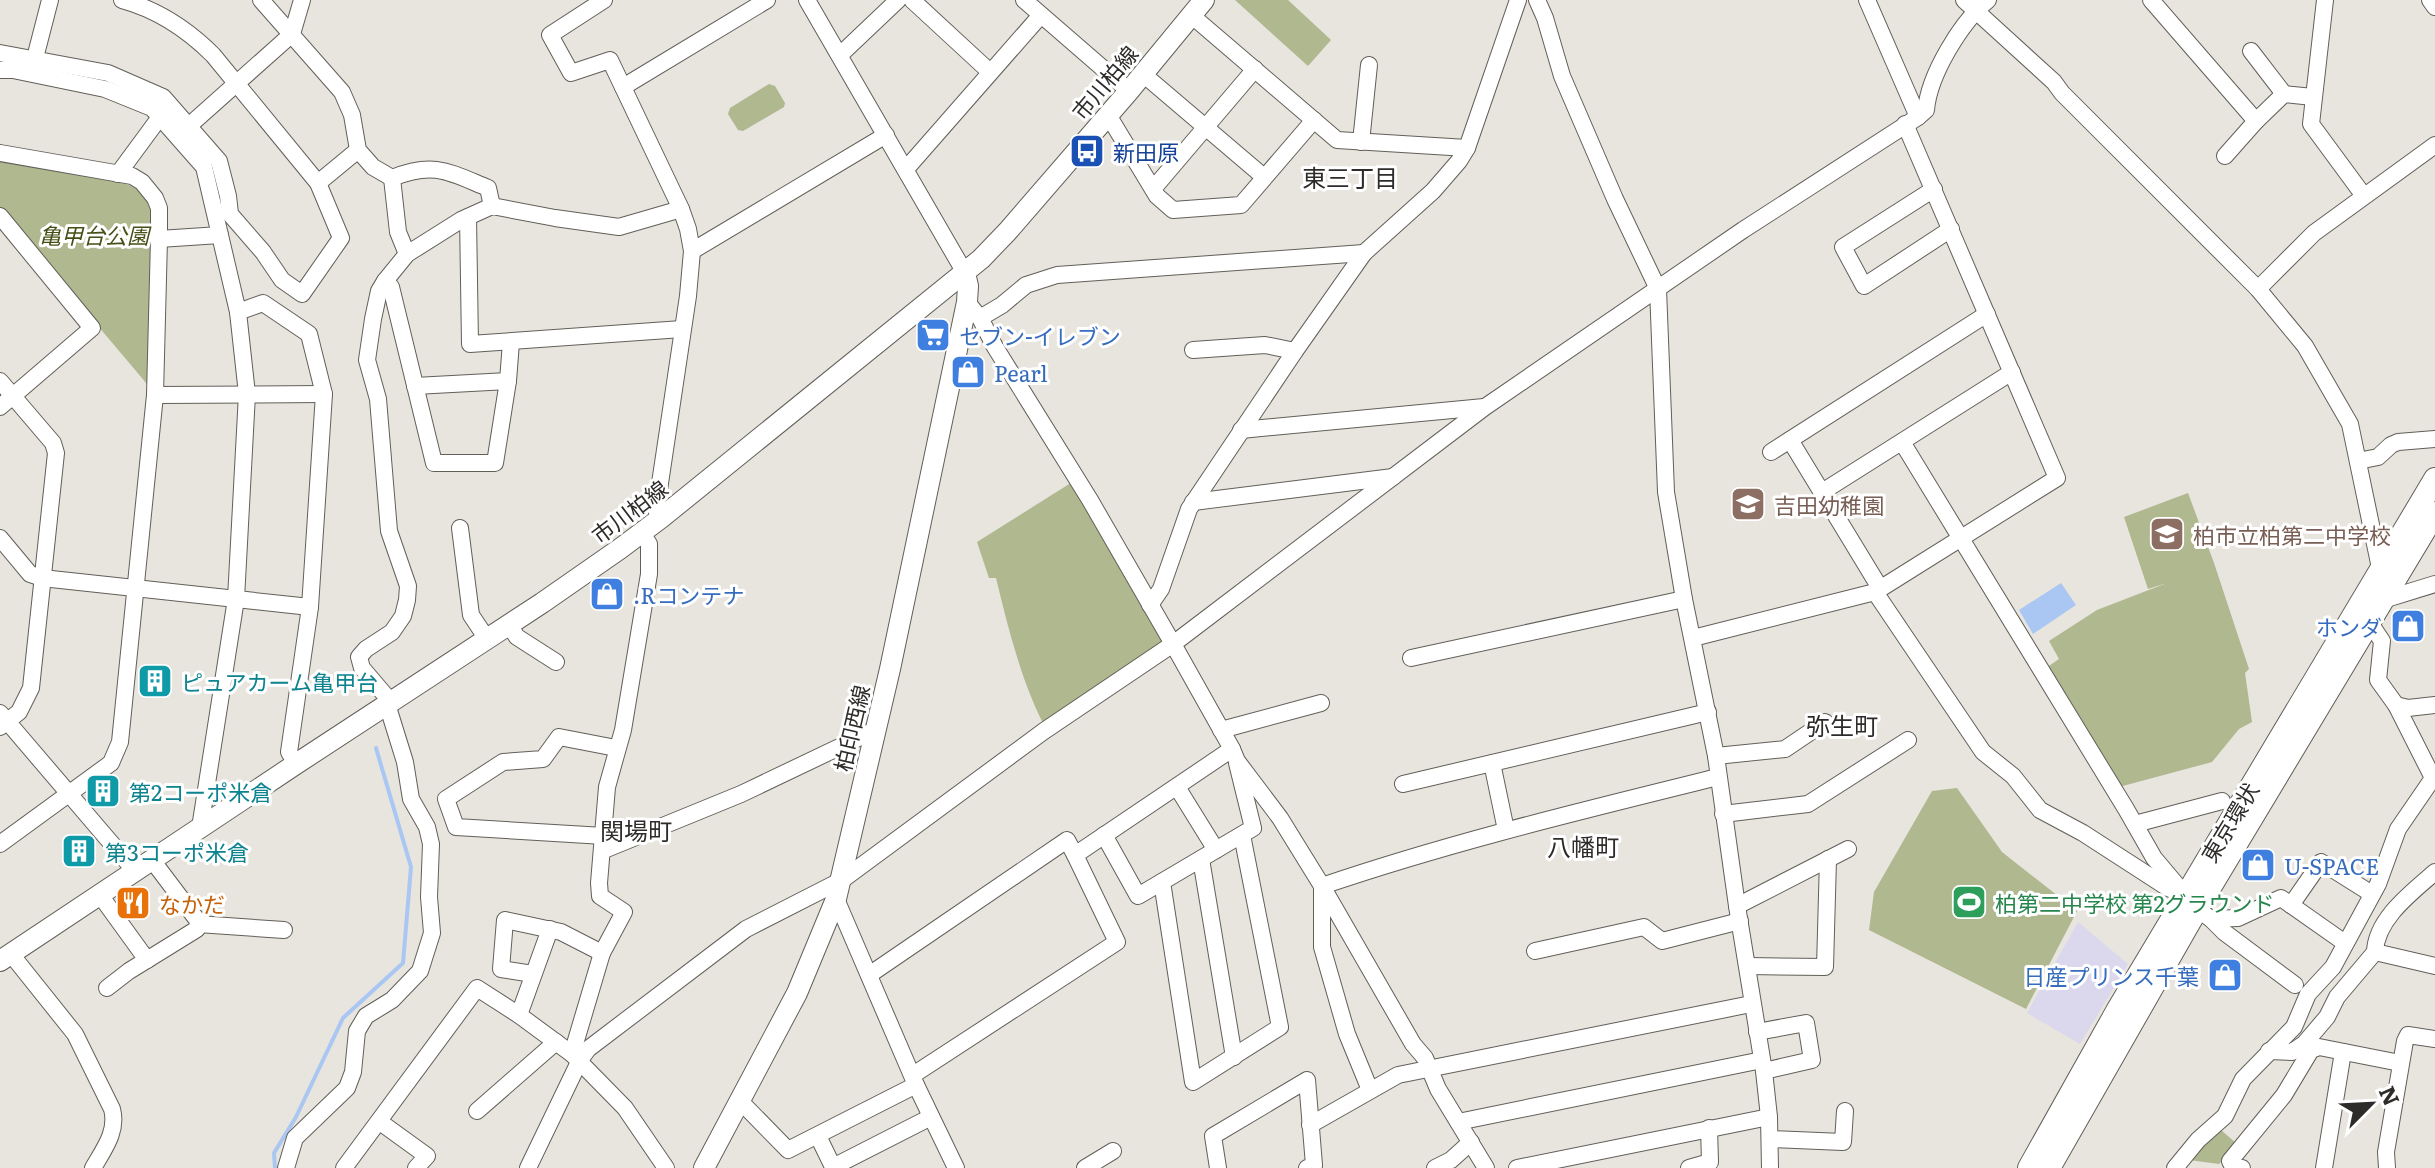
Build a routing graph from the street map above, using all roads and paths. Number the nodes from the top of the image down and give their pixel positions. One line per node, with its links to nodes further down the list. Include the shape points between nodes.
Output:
1 (50, 0): 25 (street)
2 (122, 0): 31 (street, via 169,18 197,39)
3 (261, 0): 21 (street)
4 (302, 0): 21 (street)
5 (604, 0): 32 (street, via 550,35 571,73 610,60)
6 (767, 0): 32 (street)
7 (807, 0): 24 (street)
8 (898, 0): 24 (street)
9 (912, 0): 28 (street)
10 (1024, 0): 20 (street)
11 (1518, 0): 46 (street)
12 (1537, 0): 70 (street, via 1562,76)
13 (1867, 0): 39 (street)
14 (2151, 0): 40 (street)
15 (2325, 0): 35 (street)
16 (2430, 0): 19 (street)
17 (1976, 3): 39 (street, via 1927,95 1926,110); 71 (street)
18 (1198, 7): 27 (street); 29 (main road, 市川柏線)
19 (2435, 7)
20 (1041, 15): 28 (street); 33 (street)
21 (292, 34): 31 (street); 47 (street, via 342,92)
22 (2251, 51): 34 (street)
23 (0, 53): 25 (street)
24 (840, 55): 43 (street)
25 (35, 58): 42 (street, via 108,73 157,93)
26 (1369, 65): 44 (street)
27 (1255, 69): 38 (street); 41 (street)
28 (990, 72): 50 (street)
29 (1143, 74): 33 (main road, 市川柏線); 41 (street)
30 (1, 76): 37 (street, via 13,70 105,89 152,108)
31 (236, 83): 42 (street); 54 (street)
32 (623, 87): 59 (street)
33 (1129, 91): 36 (main road, 市川柏線)
34 (2284, 94): 35 (street); 40 (street)
35 (2313, 97): 57 (street, via 2311,124)
36 (1108, 115): 55 (street); 68 (main road, 市川柏線)
37 (160, 117): 42 (street); 51 (street)
38 (1314, 120): 44 (street, via 1337,140); 52 (street)
39 (1912, 121): 56 (street); 70 (street)
40 (2256, 121): 49 (street)
41 (1205, 127): 52 (street); 55 (street)
42 (183, 131): 54 (street, via 219,161 230,214 282,280 302,294 341,238); 63 (street, via 204,167)
43 (886, 135): 50 (street); 65 (street)
44 (1361, 142): 46 (street)
45 (2435, 145): 57 (street)
46 (1467, 148): 66 (street, via 1433,191)
47 (358, 150): 53 (street); 54 (street)
48 (0, 153): 51 (street)
49 (2225, 156)
50 (906, 169): 68 (street)
51 (118, 174): 64 (street, via 142,182 155,198)
52 (1264, 177): 55 (street, via 1241,205 1173,210)
53 (392, 178): 58 (street, via 422,168 444,170 488,188); 67 (street, via 398,232)
54 (318, 183)
55 (1153, 189)
56 (1934, 189): 62 (street); 62 (street, via 1843,247 1864,286)
57 (2364, 196): 71 (street, via 2314,233)
58 (492, 206): 59 (street, via 619,227); 61 (street)
59 (681, 209): 65 (street)
60 (0, 216): 87 (street, via 92,328)
61 (468, 217): 67 (street); 77 (street, via 470,344)
62 (1951, 229): 74 (street)
63 (220, 235): 64 (street); 73 (street)
64 (159, 239): 86 (street)
65 (692, 251): 76 (street)
66 (1364, 253): 75 (street, via 1057,275 1033,281); 79 (street)
67 (407, 254): 69 (street)
68 (965, 273): 72 (main road, 柏印西線); 100 (main road, 市川柏線)
69 (385, 281): 83 (street, via 391,287); 122 (street, via 367,360 378,399 389,531 408,586 403,616 392,632 359,657)
70 (1658, 289): 88 (street); 111 (street, via 1666,492)
71 (2258, 289): 94 (street, via 2313,359 2350,424)
72 (967, 302): 75 (street); 129 (main road, 柏印西線)
73 (238, 312): 84 (street); 85 (street, via 263,303 309,334)
74 (1987, 314): 80 (street); 91 (street)
75 (980, 318): 113 (street)
76 (682, 329): 77 (street); 100 (street, via 656,510)
77 (511, 342): 82 (street)
78 (1193, 350): 79 (street, via 1265,345)
79 (1295, 351): 89 (street)
80 (2012, 372): 92 (street); 104 (street, via 2057,478)
81 (0, 381): 87 (street)
82 (508, 381): 83 (street); 83 (street, via 495,463 434,463)
83 (415, 386)
84 (247, 394): 85 (street); 86 (street); 110 (street)
85 (324, 394): 114 (street)
86 (155, 395): 108 (street)
87 (6, 401): 106 (street, via 53,443 56,453)
88 (1485, 407): 89 (street); 95 (street)
89 (1241, 430): 98 (street)
90 (2435, 439): 94 (street, via 2398,442 2378,457)
91 (1790, 440): 93 (street); 97 (street)
92 (1902, 442): 97 (street); 104 (street)
93 (1771, 452)
94 (2358, 461): 105 (street)
95 (1394, 476): 98 (street); 119 (street)
96 (2435, 479): 105 (highway, 東京環状)
97 (1822, 492): 109 (street)
98 (1193, 502): 113 (street)
99 (2435, 513): 112 (highway, 東京環状)
100 (661, 518): 102 (main road, 市川柏線)
101 (460, 528): 118 (street, via 471,615)
102 (642, 533): 116 (main road, 市川柏線); 132 (street, via 649,544 649,574)
103 (0, 538): 106 (street, via 30,574)
104 (1961, 538): 109 (street); 143 (street)
105 (2380, 568): 162 (highway, 東京環状)
106 (42, 578): 108 (street); 127 (street, via 31,688 19,712)
107 (2435, 584): 112 (street)
108 (136, 588): 110 (street); 140 (street, via 120,742 111,763)
109 (1878, 590): 117 (street); 162 (street, via 1983,752 2013,776 2040,810)
110 (236, 599): 114 (street); 144 (street)
111 (1684, 599): 117 (street); 120 (street)
112 (2383, 600): 115 (highway, 東京環状)
113 (1150, 605): 119 (street)
114 (310, 607): 136 (street, via 289,752)
115 (2370, 623): 124 (street, via 2382,641 2378,680); 162 (highway, 東京環状)
116 (509, 625): 118 (main road, 市川柏線); 121 (street, via 517,637)
117 (1693, 638): 126 (street)
118 (487, 639): 122 (main road, 市川柏線)
119 (1173, 644): 130 (street); 158 (street, via 1044,731)
120 (1411, 658)
121 (556, 662)
122 (389, 703): 136 (main road, 市川柏線); 209 (street, via 411,799 431,844 432,933 420,971 392,1000 366,1016 357,1031 347,1088 295,1138)
123 (1321, 703): 130 (street)
124 (2396, 705): 125 (street); 159 (street, via 2433,778 2398,829)
125 (2435, 705)
126 (1708, 712): 134 (street); 135 (street)
127 (3, 720): 140 (street)
128 (1825, 722): 134 (street, via 1785,749)
129 (875, 730): 148 (street, via 741,794); 158 (main road, 柏印西線)
130 (1221, 730): 133 (street)
131 (1908, 740): 142 (street, via 1808,804)
132 (616, 748): 148 (street, via 607,787); 148 (street, via 559,737 543,759 503,762 446,799 456,827)
133 (1235, 755): 139 (street); 147 (street, via 1253,828); 157 (street)
134 (1716, 756): 137 (street)
135 (1492, 763): 138 (street); 145 (street)
136 (296, 764): 144 (main road, 市川柏線)
137 (1718, 777): 142 (street); 145 (street)
138 (1403, 784)
139 (1177, 787): 146 (street); 152 (street)
140 (69, 795): 149 (street); 154 (street)
141 (2222, 801): 143 (street)
142 (1723, 814): 163 (street)
143 (2135, 824): 162 (street, via 2154,858)
144 (200, 828): 154 (main road, 市川柏線)
145 (1506, 830): 157 (street)
146 (1104, 835): 151 (street); 156 (street, via 1138,896)
147 (1242, 835): 152 (street); 187 (street, via 1280,1027)
148 (604, 843): 170 (street, via 600,896 624,912)
149 (0, 844)
150 (1848, 849): 153 (street)
151 (1075, 855): 176 (street, via 1067,840); 191 (street, via 1117,942)
152 (1208, 855): 156 (street); 187 (street)
153 (1828, 859): 163 (street); 173 (street, via 1825,967)
154 (143, 866): 160 (main road, 市川柏線); 164 (street)
155 (2435, 872): 169 (street, via 2390,916 2376,937)
156 (1162, 882): 187 (street, via 1193,1082)
157 (1322, 886): 190 (street); 192 (street, via 1322,947)
158 (839, 890): 176 (street); 186 (street, via 746,929); 193 (main road, 柏印西線, via 797,993)
159 (2372, 894): 161 (street, via 2321,862); 167 (street)
160 (100, 895): 171 (main road, 市川柏線); 172 (street)
161 (2291, 905): 162 (street, via 2281,898 2238,918); 167 (street)
162 (2198, 908): 177 (street); 224 (highway, 東京環状, via 2117,1011); 225 (highway, 東京環状)
163 (1738, 914): 168 (street, via 1662,941 1644,927); 173 (street)
164 (198, 924): 166 (street); 172 (street)
165 (550, 929): 170 (street); 175 (street); 175 (street, via 505,920 501,969)
166 (284, 930)
167 (2345, 943): 184 (street, via 2333,967 2308,994 2294,1027)
168 (1535, 951)
169 (2375, 952): 174 (street); 184 (street, via 2304,1044 2292,1052)
170 (602, 953): 186 (street)
171 (5, 958): 208 (street, via 75,1034 112,1109 112,1134)
172 (147, 960): 178 (street)
173 (1748, 966): 179 (street)
174 (2435, 966)
175 (533, 974): 180 (street)
176 (869, 975): 191 (street)
177 (2295, 985)
178 (107, 988)
179 (1751, 1004): 181 (street); 190 (street)
180 (519, 1015): 183 (street); 198 (street, via 477,988)
181 (1757, 1032): 189 (street); 189 (street, via 1806,1023 1812,1060)
182 (2435, 1039): 188 (street, via 2408,1035)
183 (556, 1042): 186 (street); 194 (street)
184 (2269, 1051): 226 (street, via 2243,1079 2225,1116)
185 (2343, 1052): 188 (street); 227 (street, via 2311,1050 2284,1095 2230,1161); 228 (street)
186 (576, 1057): 212 (street); 213 (street, via 625,1108)
187 (1234, 1057)
188 (2400, 1063): 229 (street)
189 (1763, 1066): 197 (street); 199 (street)
190 (1429, 1067): 192 (street); 199 (street)
191 (915, 1080): 196 (street); 202 (street)
192 (1370, 1090): 200 (street)
193 (740, 1101): 202 (street, via 788,1150); 214 (main road, 柏印西線)
194 (477, 1111)
195 (1845, 1111): 203 (street, via 1843,1142)
196 (931, 1117): 202 (street, via 833,1167); 215 (street)
197 (1769, 1117): 201 (street); 203 (street)
198 (380, 1122): 210 (street); 211 (street, via 427,1156)
199 (1458, 1122): 204 (street)
200 (1310, 1125): 217 (street, via 1307,1080 1213,1136); 218 (street, via 1314,1165)
201 (1709, 1128): 207 (street); 222 (street, via 1710,1162)
202 (818, 1136)
203 (1770, 1139): 223 (street)
204 (1471, 1142): 206 (street); 220 (street)
205 (1113, 1151): 216 (street)
206 (1452, 1164): 219 (street)
207 (1554, 1164): 221 (street)
208 (93, 1168)
209 (286, 1168)
210 (344, 1168)
211 (416, 1168)
212 (528, 1168)
213 (666, 1168)
214 (704, 1168)
215 (956, 1168)
216 (1085, 1168)
217 (1218, 1168)
218 (1307, 1168)
219 (1435, 1168)
220 (1486, 1168)
221 (1517, 1168)
222 (1689, 1168)
223 (1770, 1168)
224 (2029, 1168)
225 (2049, 1168)
226 (2175, 1168)
227 (2242, 1168)
228 (2324, 1168)
229 (2387, 1168)

